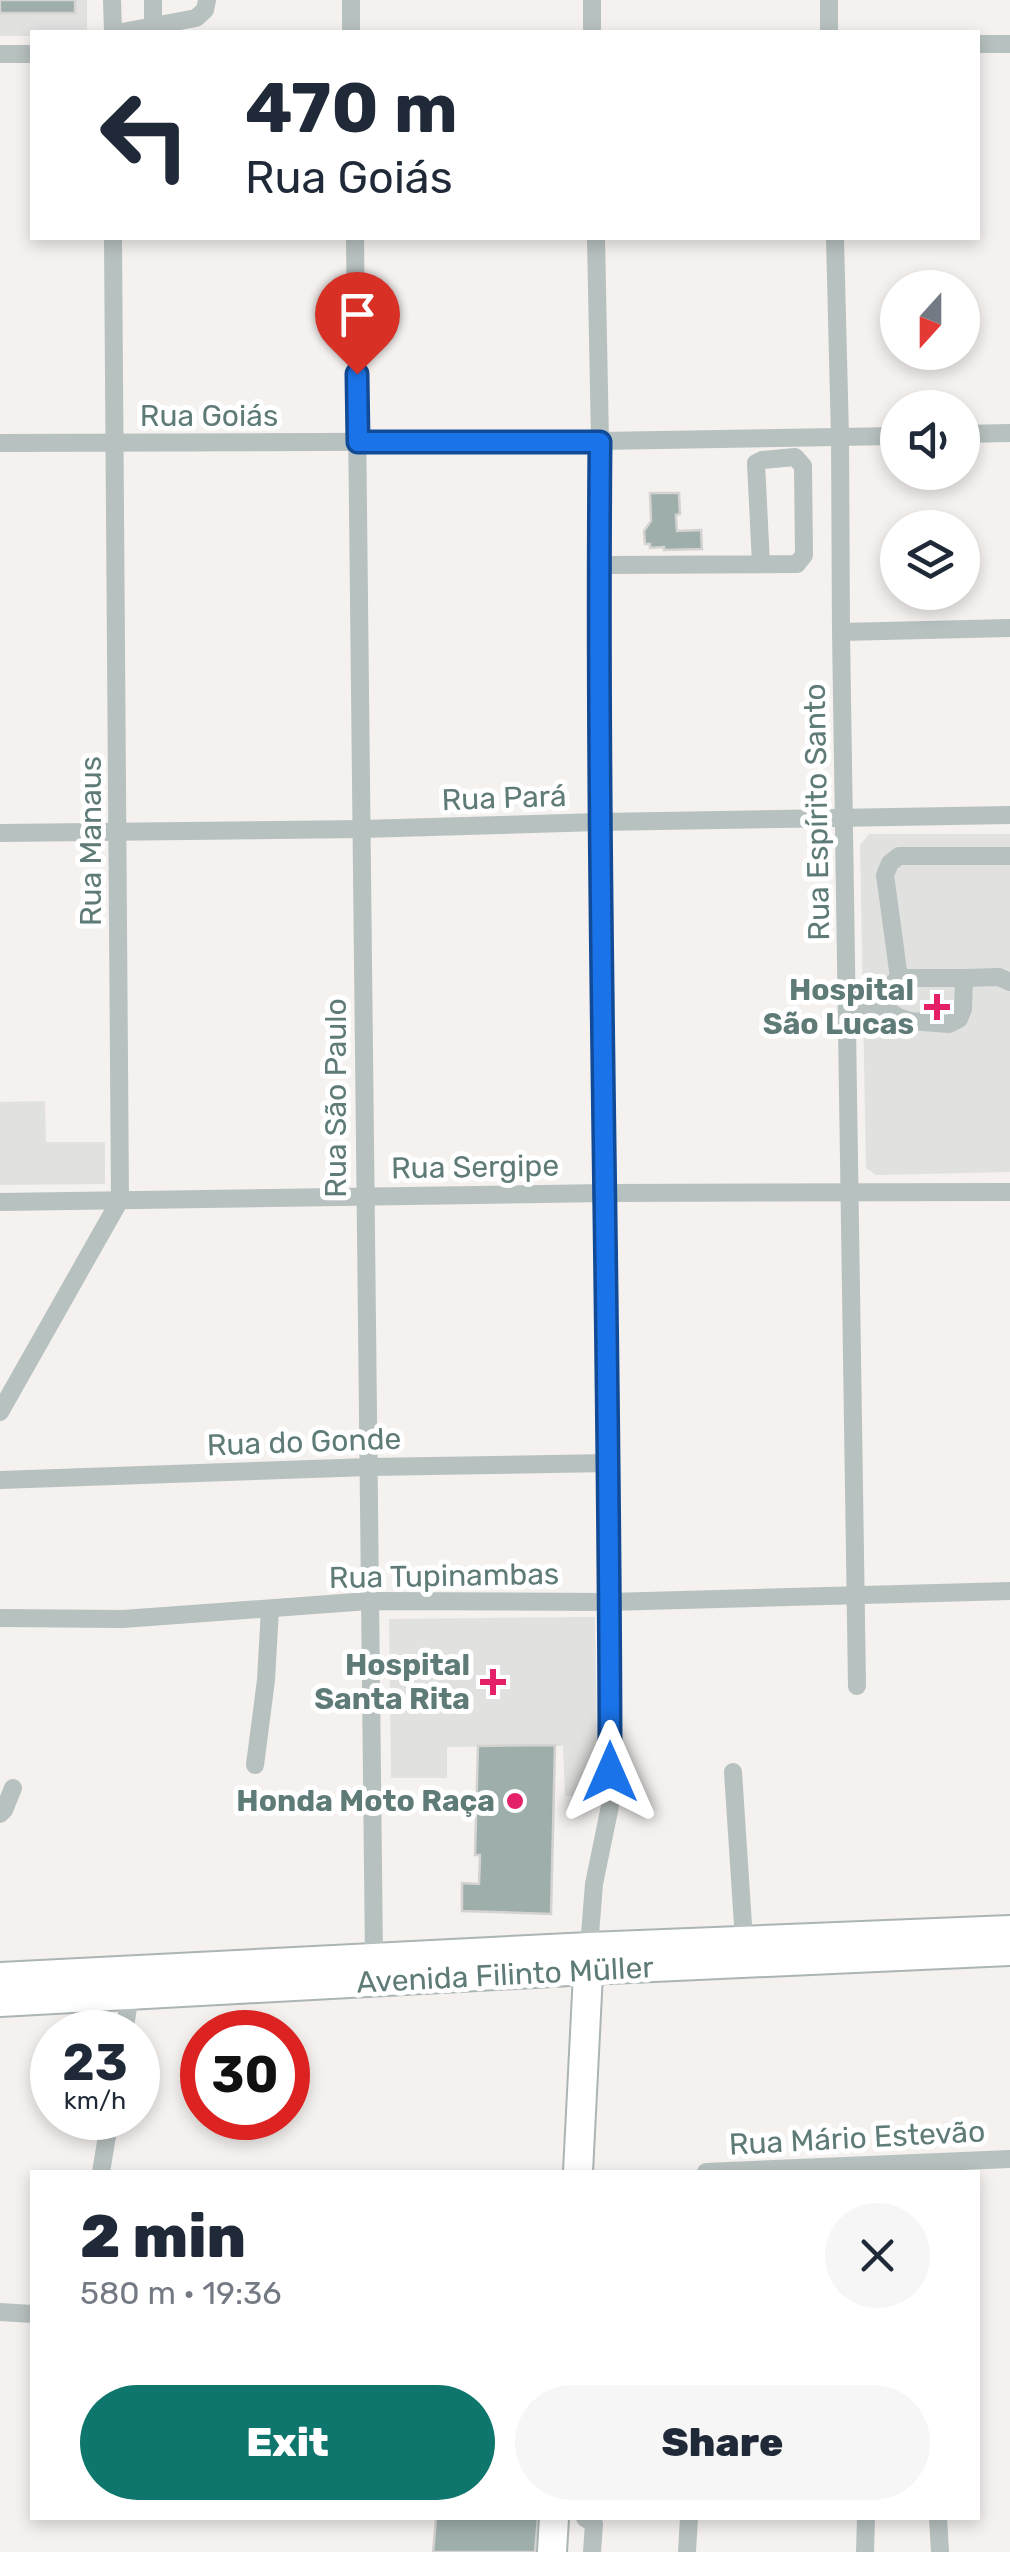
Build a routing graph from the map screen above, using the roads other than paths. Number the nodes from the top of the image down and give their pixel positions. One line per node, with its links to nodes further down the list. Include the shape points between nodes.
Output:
1 (112, 0): 8 (street)
2 (153, 0): 7 (street)
3 (207, 0): 7 (street, via 196,18)
4 (351, 0): 10 (street)
5 (592, 0): 11 (street)
6 (829, 0): 12 (street)
7 (153, 26): 9 (street)
8 (112, 30)
9 (132, 30)
10 (352, 30)
11 (592, 30)
12 (829, 30)
13 (980, 44): 14 (street)
14 (1010, 44)
15 (0, 54): 16 (street)
16 (30, 54)
17 (114, 240): 28 (street, Rua Manaus)
18 (354, 240): 25 (street, Rua São Paulo)
19 (596, 240): 26 (street)
20 (835, 240): 24 (street, Rua Espírito Santo)
21 (1010, 433): 22 (street)
22 (980, 434)
23 (880, 436): 24 (street, Rua Goiás)
24 (840, 437): 26 (street, Rua Goiás); 32 (street, Rua Espírito Santo)
25 (358, 442): 26 (street, Rua Goiás); 28 (street, Rua Goiás); 36 (street, Rua São Paulo)
26 (600, 442): 30 (street)
27 (0, 443): 28 (street, Rua Goiás)
28 (114, 444): 37 (street, Rua Manaus)
29 (761, 564): 29 (street, via 756,463 795,457 803,466 804,555 797,564); 30 (street)
30 (600, 565): 35 (street)
31 (1010, 628): 32 (street)
32 (841, 632): 34 (street, Rua Espírito Santo)
33 (1010, 815): 34 (street, Rua Pará)
34 (845, 818): 35 (street, Rua Pará); 43 (street, Rua Espírito Santo)
35 (599, 822): 36 (street, Rua Pará); 47 (street)
36 (362, 830): 37 (street, Rua Pará); 48 (street, Rua São Paulo)
37 (119, 831): 38 (street, Rua Pará); 49 (street, Rua Manaus)
38 (0, 833)
39 (1010, 856): 40 (street, via 899,856 890,863 885,875)
40 (899, 978): 41 (street); 44 (street)
41 (964, 978): 42 (street); 44 (street, via 963,1009 949,1024 910,1020)
42 (1010, 982)
43 (848, 1008): 44 (street); 45 (street, Rua Espírito Santo)
44 (886, 1009)
45 (850, 1191): 46 (street, Rua Sergipe); 47 (street, Rua Sergipe); 56 (street, Rua Espírito Santo)
46 (1010, 1192)
47 (606, 1193): 48 (street, Rua Sergipe); 52 (street)
48 (364, 1196): 49 (street, Rua Sergipe); 53 (street, Rua São Paulo)
49 (120, 1200): 50 (street, Rua Sergipe); 51 (street, Rua Manaus)
50 (0, 1202)
51 (0, 1412)
52 (610, 1463): 53 (street, Rua do Gonde); 58 (street)
53 (369, 1467): 54 (street, Rua do Gonde); 57 (street, Rua São Paulo)
54 (0, 1480)
55 (1010, 1591): 56 (street, Rua Tupinambas)
56 (855, 1595): 58 (street, Rua Tupinambas); 61 (street, Rua Espírito Santo)
57 (369, 1601): 58 (street, Rua Tupinambas); 59 (street, Rua Tupinambas); 69 (street, Rua São Paulo)
58 (609, 1602): 70 (street, via 610,1806 594,1884)
59 (270, 1608): 60 (street, Rua Tupinambas, via 123,1620); 62 (street)
60 (0, 1618)
61 (857, 1686)
62 (256, 1765)
63 (733, 1772): 67 (street)
64 (13, 1788): 65 (street)
65 (0, 1814)
66 (1010, 1930): 67 (main road, Avenida Filinto Müller)
67 (744, 1940): 70 (main road, Avenida Filinto Müller)
68 (1010, 1951): 70 (main road, Avenida Filinto Müller)
69 (374, 1958): 70 (main road, Avenida Filinto Müller); 71 (main road, Avenida Filinto Müller)
70 (598, 1962): 72 (main road, Avenida Filinto Müller); 78 (main road)
71 (0, 1977)
72 (130, 1996): 73 (main road, Avenida Filinto Müller); 74 (street)
73 (0, 2002)
74 (128, 2010)
75 (107, 2140): 77 (street)
76 (1010, 2159): 79 (street, Rua Mário Estevão)
77 (102, 2170)
78 (578, 2170)
79 (753, 2170)
80 (0, 2312): 81 (street)
81 (30, 2314)
82 (554, 2520): 87 (main road)
83 (588, 2520): 88 (street, via 594,2524)
84 (689, 2520): 89 (street)
85 (866, 2520): 90 (street)
86 (938, 2520): 91 (street)
87 (552, 2552)
88 (592, 2552)
89 (687, 2552)
90 (865, 2552)
91 (940, 2552)

